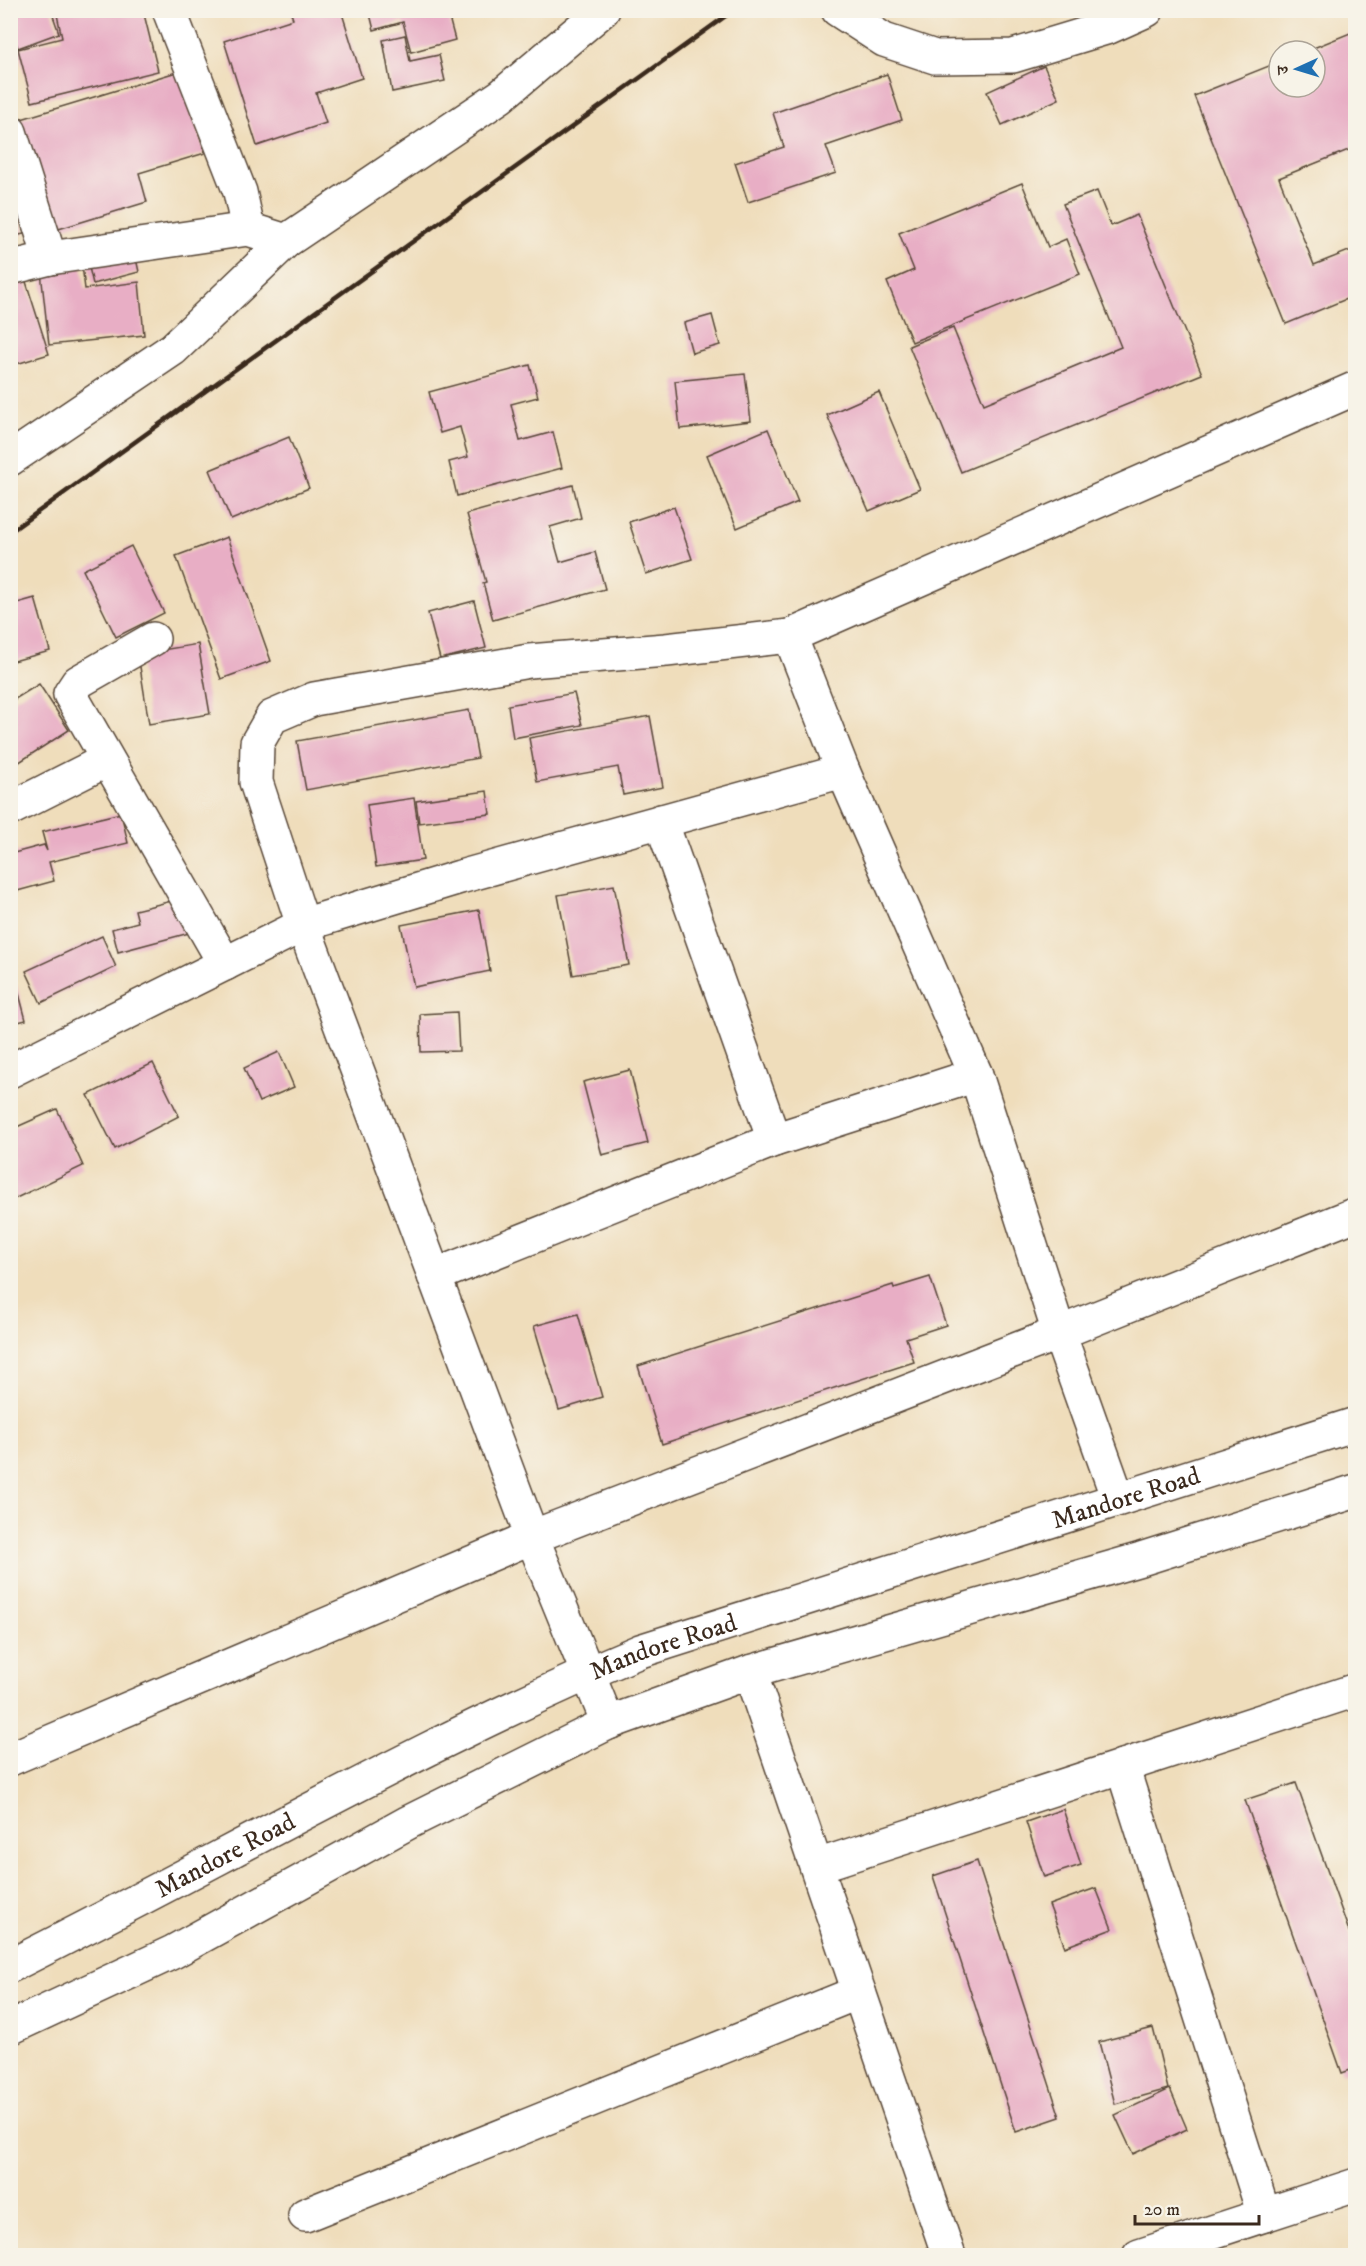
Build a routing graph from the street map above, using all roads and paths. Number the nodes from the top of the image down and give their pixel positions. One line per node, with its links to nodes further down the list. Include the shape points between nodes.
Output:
1 (169, 10): 6 (main road, via 240,192)
2 (603, 10): 7 (main road, via 501,96)
3 (838, 10): 4 (main road, via 884,40 935,57 1013,56 1109,27)
4 (1147, 10)
5 (10, 132): 8 (main road)
6 (248, 230): 7 (main road); 8 (main road)
7 (286, 241): 11 (main road, via 173,349)
8 (50, 258): 9 (main road)
9 (10, 268)
10 (1356, 388): 12 (main road)
11 (10, 459)
12 (790, 636): 15 (main road); 18 (main road, via 529,661 314,699 272,717 257,743 256,782)
13 (153, 639): 14 (main road, via 78,682 70,694)
14 (107, 760): 16 (main road); 19 (main road)
15 (843, 771): 17 (main road); 21 (main road)
16 (10, 808)
17 (661, 821): 18 (main road); 22 (main road)
18 (303, 925): 19 (main road); 24 (main road)
19 (225, 964): 20 (main road)
20 (10, 1071)
21 (976, 1076): 22 (main road); 25 (main road)
22 (774, 1140): 24 (main road)
23 (1356, 1214): 25 (main road)
24 (434, 1276): 29 (main road)
25 (1059, 1333): 28 (main road); 29 (main road)
26 (1356, 1424): 28 (main road, Mandore Road)
27 (1356, 1491): 30 (main road, Mandore Road, via 1141,1559)
28 (1118, 1498): 31 (main road, Mandore Road, via 640,1651)
29 (532, 1537): 31 (main road); 34 (main road)
30 (750, 1672): 33 (main road, Mandore Road); 36 (main road)
31 (586, 1673): 33 (main road); 37 (main road, Mandore Road, via 385,1770)
32 (1356, 1690): 35 (main road)
33 (608, 1723): 39 (main road, Mandore Road, via 409,1822 173,1952)
34 (10, 1759)
35 (1122, 1766): 36 (main road); 42 (main road)
36 (817, 1866): 38 (main road)
37 (10, 1966)
38 (859, 1992): 41 (main road); 43 (main road)
39 (10, 2028)
40 (1356, 2185): 42 (main road)
41 (305, 2215)
42 (1264, 2215): 44 (main road)
43 (949, 2256)
44 (1138, 2256)

